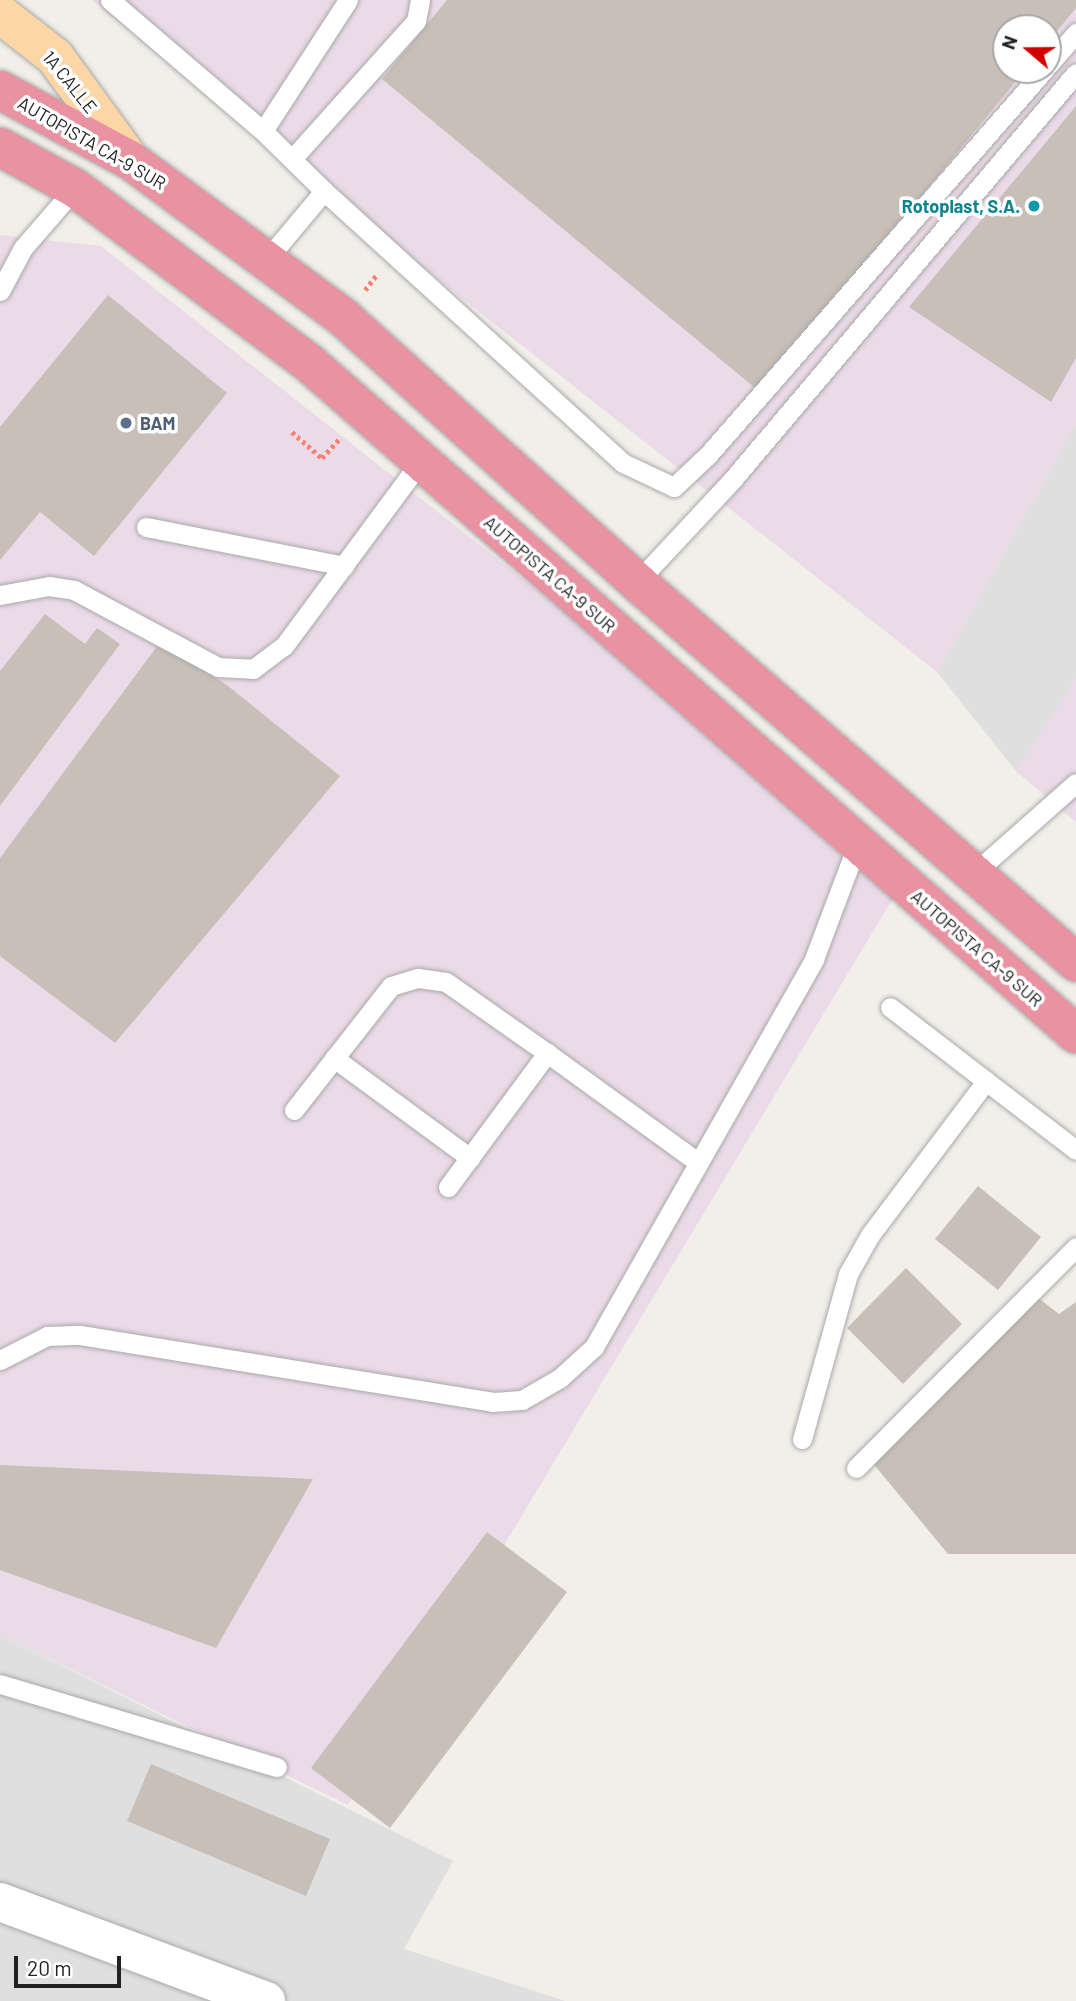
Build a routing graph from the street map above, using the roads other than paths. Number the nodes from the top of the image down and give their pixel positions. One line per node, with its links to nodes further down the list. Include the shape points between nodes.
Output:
1 (110, 0): 10 (lane)
2 (348, 0): 10 (lane)
3 (420, 0): 12 (lane, via 416,21)
4 (0, 13): 13 (main road, 1A CALLE, via 55,57)
5 (1076, 33): 6 (lane)
6 (1062, 49)
7 (1076, 73): 21 (lane, via 733,479)
8 (1032, 84): 15 (lane, via 708,455 674,487 623,463)
9 (0, 90): 13 (highway, AUTOPISTA CA-9 SUR)
10 (263, 131): 12 (lane)
11 (0, 147): 14 (highway, AUTOPISTA CA-9 SUR)
12 (292, 159): 15 (lane)
13 (130, 160): 16 (highway, AUTOPISTA CA-9 SUR)
14 (75, 188): 17 (lane, via 23,248); 18 (highway, AUTOPISTA CA-9 SUR, via 309,363)
15 (324, 191): 16 (lane)
16 (268, 258): 21 (highway, AUTOPISTA CA-9 SUR, via 455,415)
17 (0, 291)
18 (421, 461): 20 (lane); 24 (highway, AUTOPISTA CA-9 SUR)
19 (146, 527): 20 (lane)
20 (344, 566): 22 (lane, via 284,646 253,668 218,667 74,590 49,586)
21 (636, 582): 25 (highway, AUTOPISTA CA-9 SUR)
22 (0, 595)
23 (1076, 783): 25 (lane)
24 (857, 845): 28 (highway, AUTOPISTA CA-9 SUR); 35 (lane, via 814,959)
25 (973, 874): 26 (highway, AUTOPISTA CA-9 SUR)
26 (1076, 962)
27 (890, 1007): 31 (lane)
28 (1076, 1034)
29 (547, 1053): 30 (lane, via 446,982 418,978 391,986); 34 (lane); 35 (lane)
30 (334, 1058): 32 (lane); 34 (lane)
31 (986, 1081): 33 (lane); 39 (lane, via 870,1236 848,1274)
32 (294, 1110)
33 (1076, 1150)
34 (470, 1158): 36 (lane)
35 (696, 1161): 38 (lane, via 594,1347 560,1378 522,1400 492,1402 80,1335 47,1336)
36 (448, 1187)
37 (1076, 1247): 40 (lane)
38 (0, 1360)
39 (802, 1439)
40 (856, 1468)
41 (0, 1684): 42 (lane)
42 (277, 1767)
43 (0, 1902): 44 (street)
44 (265, 2001)

